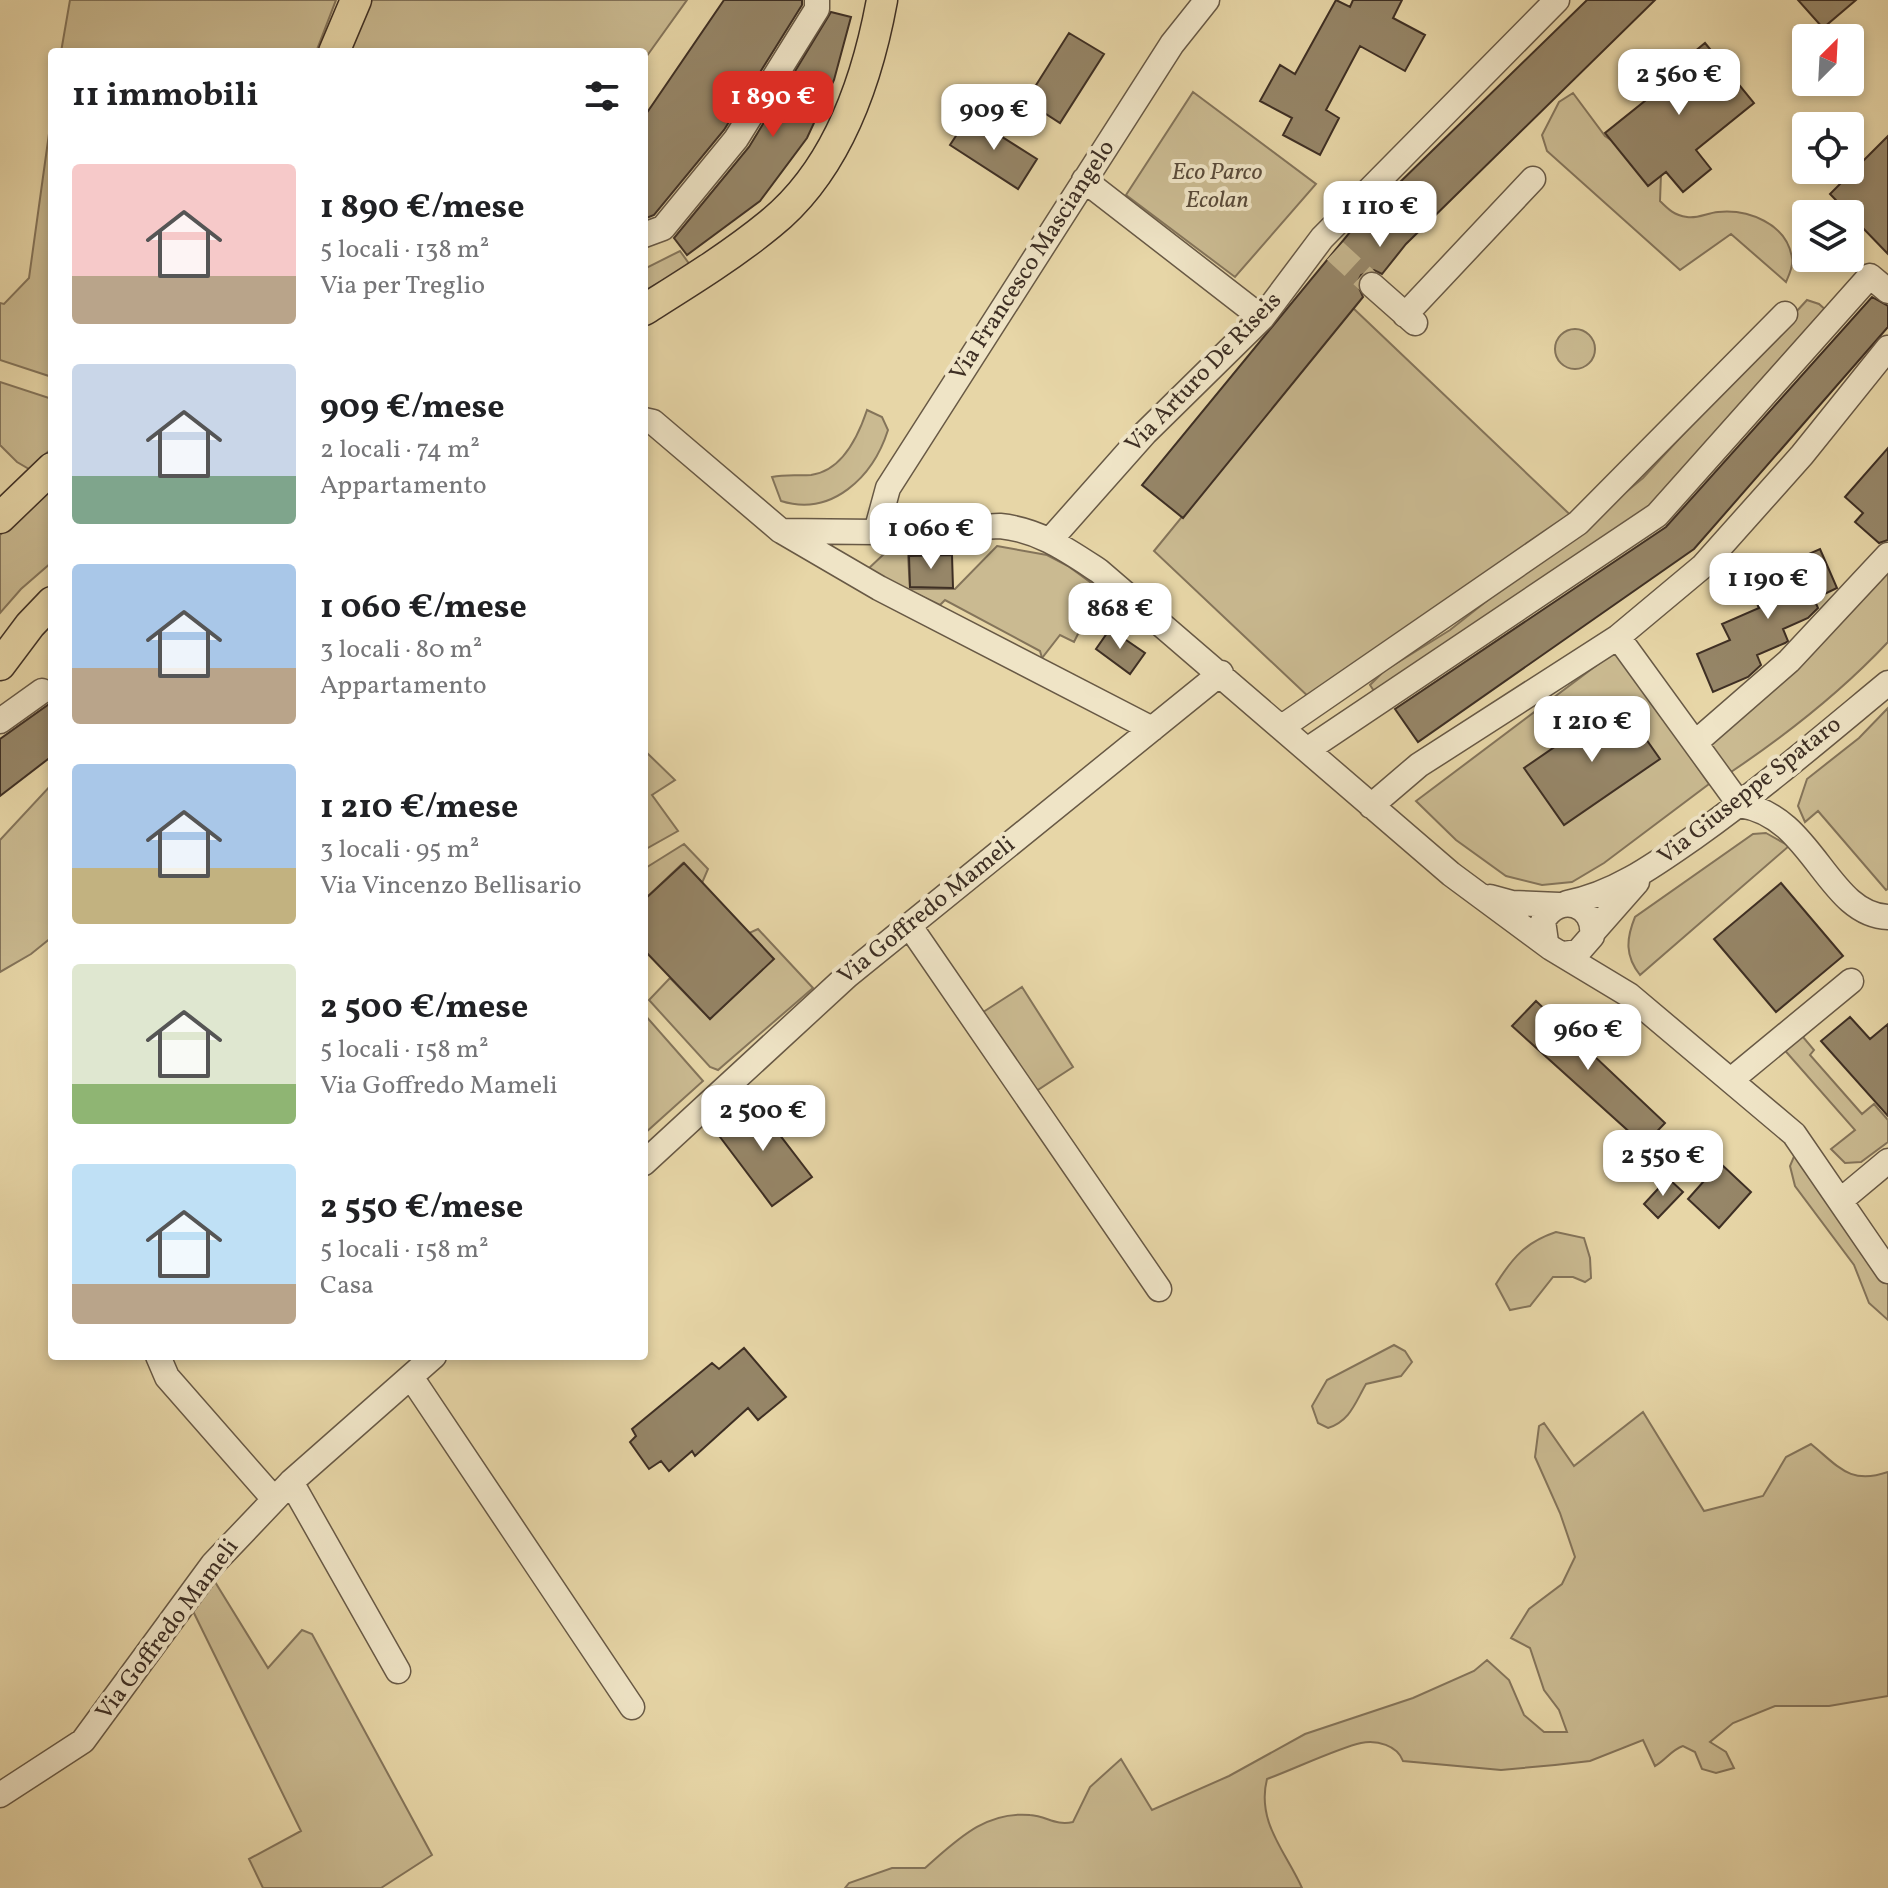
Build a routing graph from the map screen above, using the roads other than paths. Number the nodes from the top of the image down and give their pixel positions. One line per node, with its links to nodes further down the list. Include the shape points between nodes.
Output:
1 (356, 0): 6 (main road)
2 (817, 0): 9 (street, via 817,9 736,139 663,228)
3 (882, 0): 12 (main road, via 870,61 849,117 817,172 771,224)
4 (1207, 0): 8 (street, Via Francesco Masciangelo, via 1172,44)
5 (1557, 0): 14 (street, Via Arturo De Riseis)
6 (336, 48)
7 (1533, 179): 10 (street, via 1410,319)
8 (1084, 180): 14 (street); 20 (street, Via Francesco Masciangelo, via 888,488)
9 (648, 234)
10 (1372, 285)
11 (1888, 291): 33 (street, via 1870,276 1657,515)
12 (648, 307)
13 (1785, 314): 30 (street, via 1578,523)
14 (1262, 318): 21 (street, Via Arturo De Riseis, via 1145,433)
15 (1888, 348): 24 (street, via 1703,566)
16 (648, 421): 19 (street)
17 (48, 472): 18 (main road)
18 (0, 518)
19 (781, 531): 20 (street); 31 (street, via 879,588)
20 (876, 532): 21 (street, via 1000,526)
21 (1051, 539): 26 (street, via 1099,571)
22 (1888, 555): 32 (street, via 1789,661)
23 (48, 606): 25 (main road)
24 (1618, 637): 32 (street); 35 (street, via 1419,765)
25 (0, 665)
26 (1221, 673): 30 (street); 31 (street, Via Goffredo Mameli)
27 (1888, 683): 34 (street, Via Giuseppe Spataro)
28 (42, 691): 29 (street)
29 (0, 721)
30 (1282, 727): 33 (street)
31 (1152, 729): 40 (street, Via Goffredo Mameli)
32 (1696, 742): 34 (street)
33 (1307, 750): 35 (street)
34 (1740, 805): 36 (street, Via Giuseppe Spataro); 39 (street, via 1761,808 1793,831 1852,904 1867,914)
35 (1371, 806): 37 (street)
36 (1649, 869): 38 (street, Via Giuseppe Spataro, via 1593,898); 41 (street, Via Giuseppe Spataro)
37 (1480, 894): 38 (street, Via Giuseppe Spataro, via 1512,903); 42 (street)
38 (1563, 904): 41 (street, via 1586,912); 42 (street, via 1543,921)
39 (1888, 917)
40 (909, 925): 46 (street, Via Goffredo Mameli); 50 (street)
41 (1592, 934): 42 (street, via 1578,952); 44 (street)
42 (1555, 948): 44 (street)
43 (1851, 981): 45 (street)
44 (1629, 995): 45 (street)
45 (1731, 1080): 48 (street, via 1794,1134)
46 (648, 1159)
47 (1888, 1161): 48 (street)
48 (1840, 1201): 49 (street)
49 (1888, 1271)
50 (1159, 1289)
51 (160, 1360): 54 (street, via 167,1377)
52 (430, 1360): 53 (street, Via Goffredo Mameli)
53 (411, 1377): 54 (street, Via Goffredo Mameli); 56 (street)
54 (282, 1491): 55 (street); 57 (street, Via Goffredo Mameli, via 213,1564 83,1741)
55 (398, 1671)
56 (632, 1707)
57 (0, 1795)

